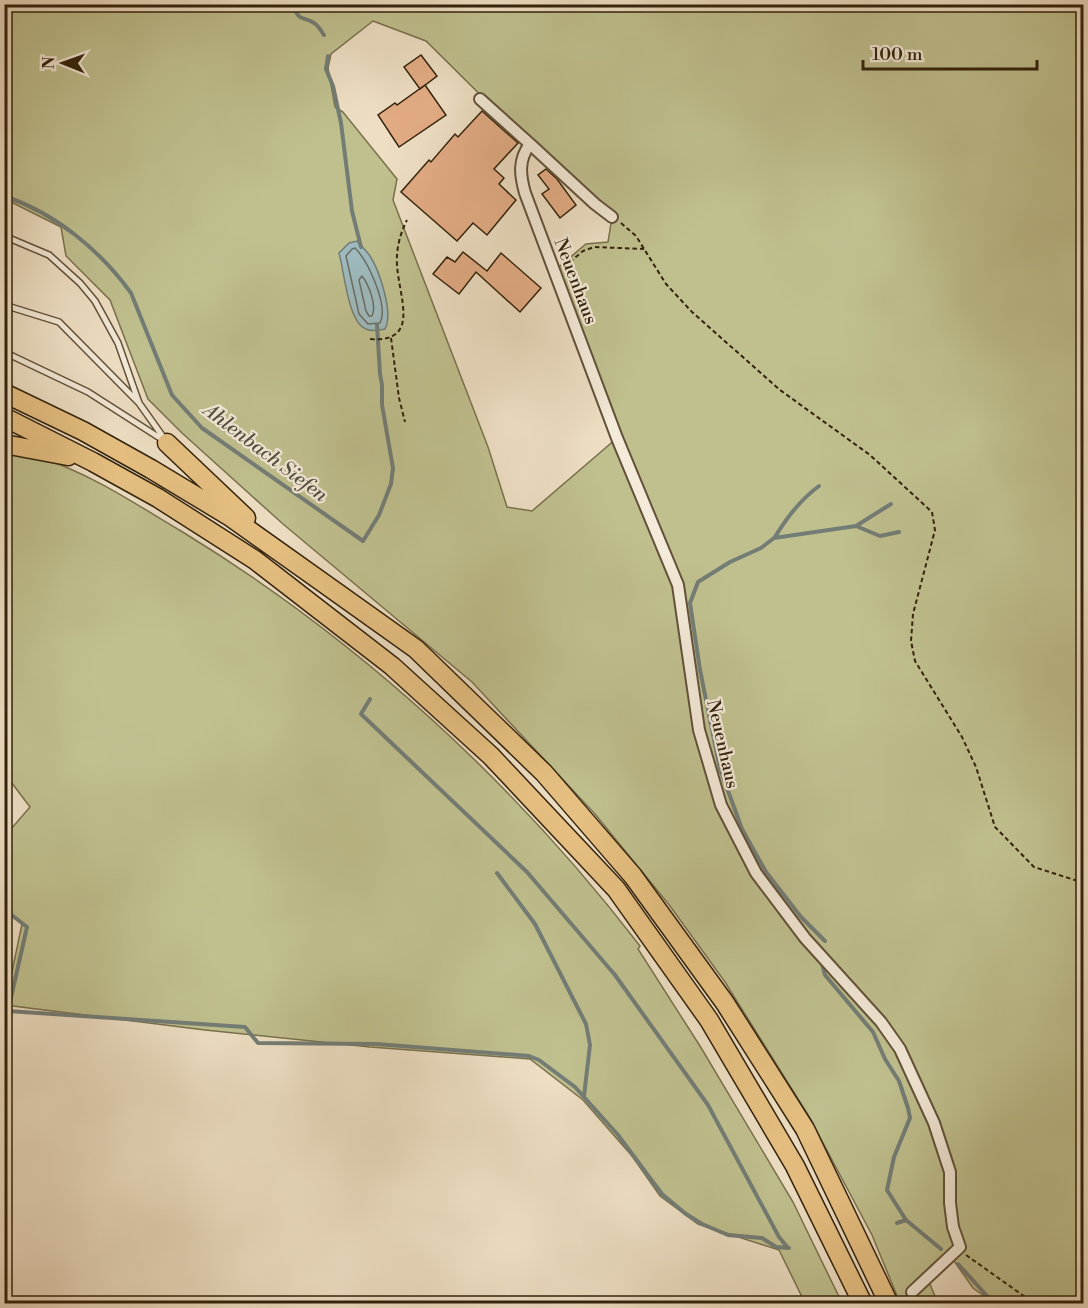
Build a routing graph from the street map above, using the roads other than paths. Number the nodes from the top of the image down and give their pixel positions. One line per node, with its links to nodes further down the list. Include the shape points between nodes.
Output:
1 (480, 99): 2 (street)
2 (530, 144): 3 (street); 14 (street, Neuenhaus, via 521,160 521,178 617,438 678,585 699,730 721,805 756,873 805,939 881,1022 900,1050 934,1123 950,1172 953,1227 960,1247)
3 (612, 217)
4 (4, 236): 8 (lane, via 49,255 95,301 118,344)
5 (4, 305): 8 (lane, via 59,322)
6 (4, 352): 10 (lane, via 88,392)
7 (4, 393): 13 (highway, via 151,469)
8 (139, 403): 10 (lane)
9 (4, 417): 12 (highway)
10 (167, 443): 13 (highway)
11 (4, 444): 12 (highway)
12 (93, 462): 15 (highway, via 255,560 392,666 491,756 616,889 709,1020 751,1089 795,1166)
13 (279, 551): 16 (highway, via 416,649 544,773 633,876 725,1004 805,1129)
14 (912, 1292)
15 (863, 1304)
16 (889, 1304)

